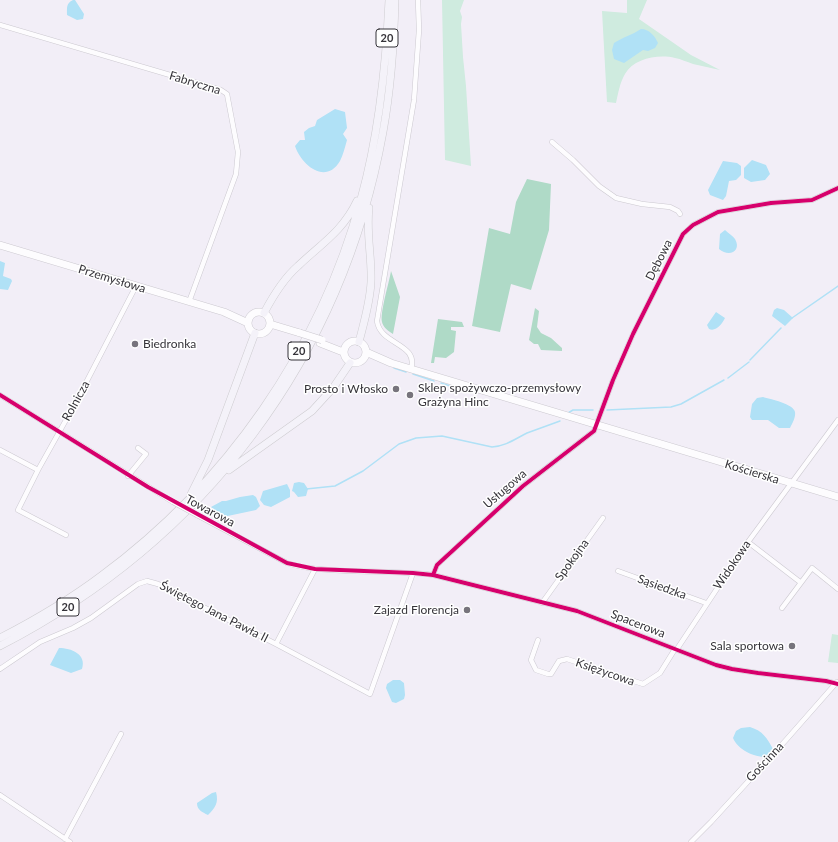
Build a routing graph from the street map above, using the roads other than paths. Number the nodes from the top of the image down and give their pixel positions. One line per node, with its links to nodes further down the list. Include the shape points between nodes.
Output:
1 (389, 0): 6 (main road, 20, via 382,92)
2 (395, 0): 6 (main road, 20, via 393,51 384,131)
3 (418, 0): 20 (street, via 414,100 377,320 382,333 410,353 413,362)
4 (0, 25): 11 (street, Fabryczna, via 222,90 228,94 238,152 236,174)
5 (552, 142): 8 (street, via 599,186 616,198 670,207)
6 (369, 181): 12 (main road, via 342,226 289,274); 16 (main road, via 370,297); 29 (main road, 20, via 352,250 314,338 276,402); 31 (main road, 20, via 334,278 299,352 242,438)
7 (838, 188): 23 (street, Dębowa, via 812,200 771,203 718,212 693,225 683,234 633,334)
8 (680, 214)
9 (0, 245): 10 (main road, Przemysłowa)
10 (136, 286): 11 (main road, Przemysłowa); 24 (street, Rolnicza)
11 (189, 302): 13 (main road, Przemysłowa)
12 (264, 313): 13 (main road, via 258,312); 14 (main road, via 269,317)
13 (249, 320): 15 (main road, via 251,330)
14 (269, 326): 15 (main road, via 261,334); 17 (main road)
15 (255, 333): 31 (main road, via 208,460)
16 (359, 342): 17 (main road, via 350,342); 18 (main road, via 364,346)
17 (344, 349): 19 (main road, via 345,358)
18 (365, 355): 19 (main road, via 356,363); 20 (main road)
19 (350, 362): 29 (main road, via 333,388 312,411)
20 (411, 369): 23 (main road, Kościerska)
21 (0, 395): 24 (street, Towarowa)
22 (838, 420): 30 (street, Widokowa)
23 (596, 425): 30 (main road, Kościerska); 39 (street, Usługowa, via 594,431 504,503 436,566)
24 (59, 432): 27 (street, Rolnicza); 28 (street, Towarowa)
25 (138, 448): 28 (street, via 146,454)
26 (0, 450): 27 (street)
27 (38, 470): 34 (street, Rolnicza, via 18,510)
28 (128, 476): 36 (street, Towarowa, bridge, via 287,563)
29 (219, 477): 48 (main road, 20, via 185,514 120,570 68,607)
30 (790, 483): 32 (main road, Kościerska); 35 (street, Widokowa)
31 (190, 497): 45 (main road, 20, via 151,536 101,576 50,610)
32 (838, 497)
33 (603, 518): 42 (street, Spokojna)
34 (66, 535)
35 (748, 542): 40 (street); 43 (street, Widokowa)
36 (316, 569): 38 (street, Towarowa); 47 (street)
37 (618, 571): 43 (street, Sąsiedzka)
38 (413, 573): 39 (street, Towarowa); 47 (street, Świętego Jana Pawła II, via 370,694)
39 (433, 575): 42 (street, Spacerowa)
40 (800, 582): 41 (street, via 812,568); 44 (street)
41 (838, 589)
42 (542, 603): 49 (street, Spacerowa, via 577,612)
43 (706, 603): 49 (street, Widokowa)
44 (782, 608)
45 (0, 638)
46 (538, 640): 49 (street, Księżycowa, via 531,660 536,670 551,674 564,658 643,684 660,673)
47 (276, 644): 50 (street, Świętego Jana Pawła II, via 158,584 147,581 134,586 81,624 40,642)
48 (0, 646)
49 (676, 649): 51 (street, Spacerowa, via 732,669)
50 (0, 669)
51 (837, 683): 56 (street, Gościnna)
52 (121, 734): 54 (street)
53 (0, 795): 54 (street)
54 (65, 839): 55 (street)
55 (70, 842)
56 (691, 842)

